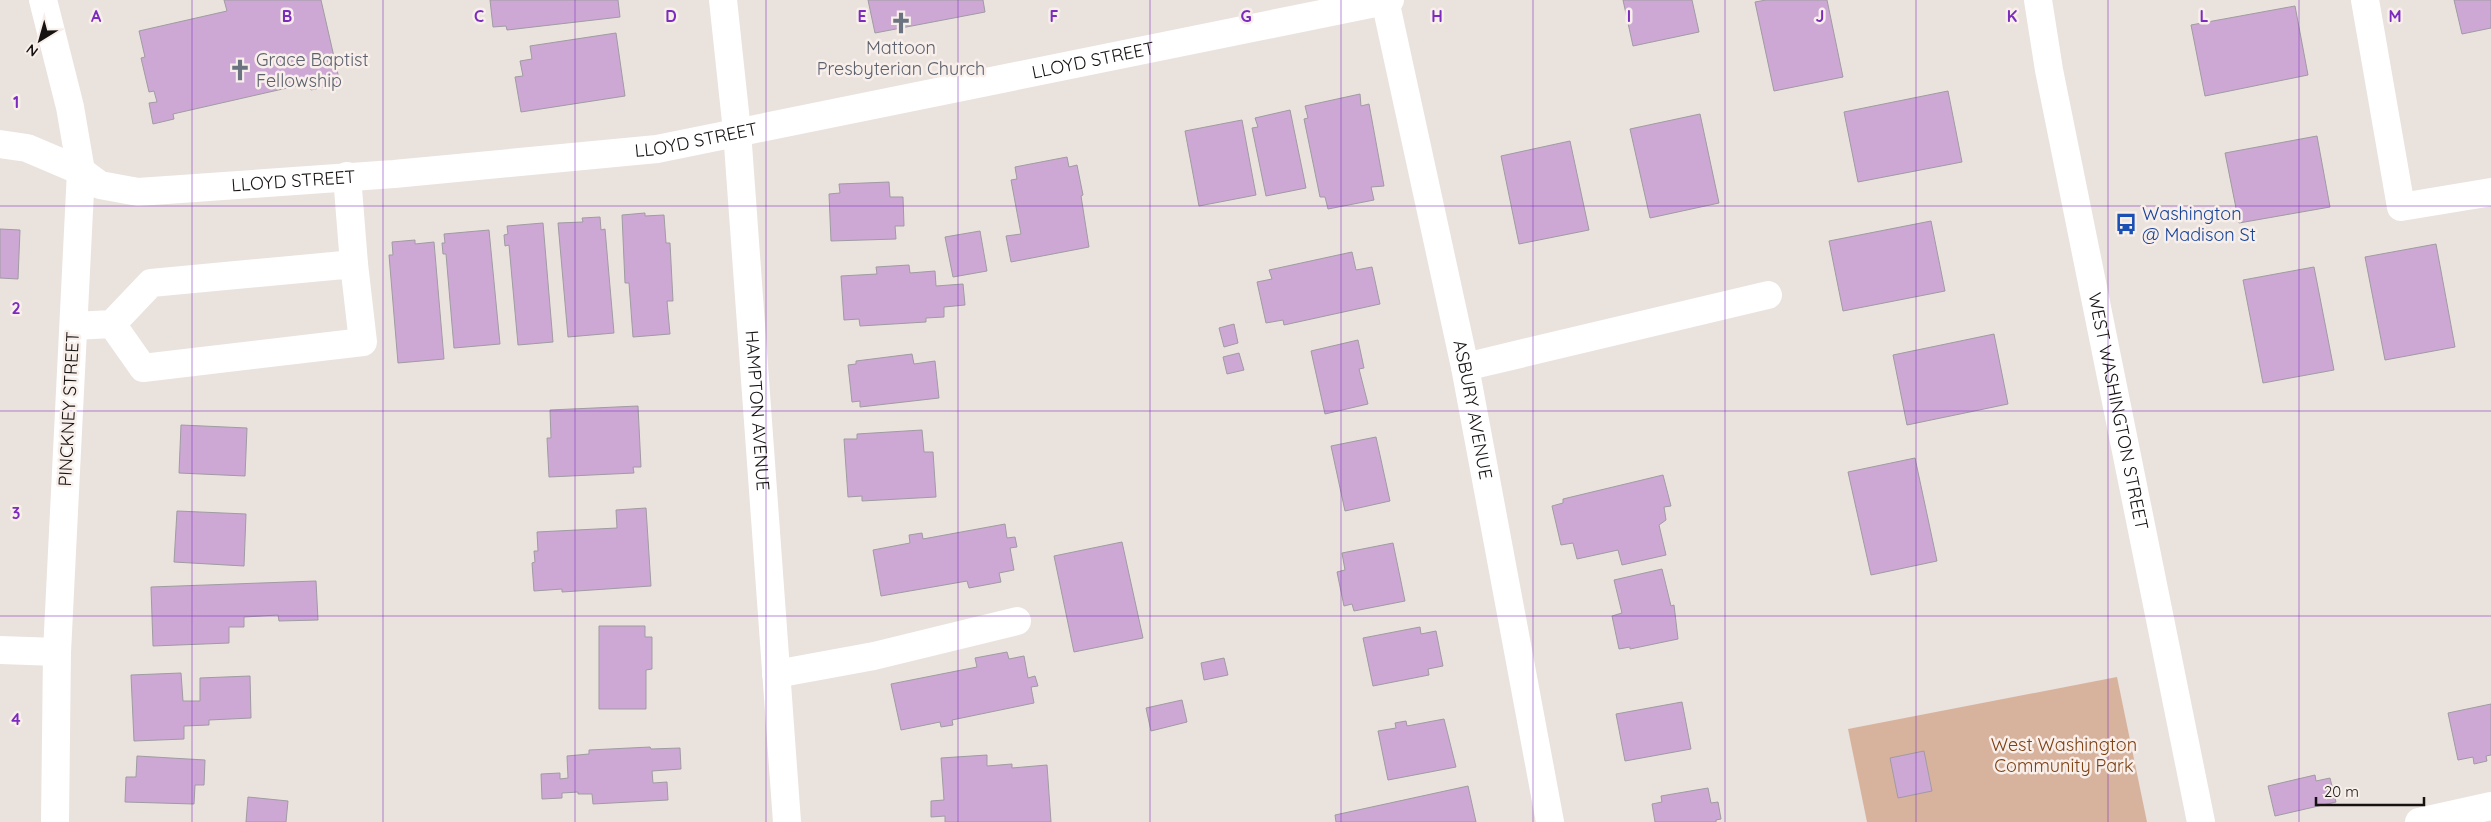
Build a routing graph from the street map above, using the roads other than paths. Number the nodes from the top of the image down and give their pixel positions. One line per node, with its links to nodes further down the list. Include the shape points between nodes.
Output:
1 (43, 0): 8 (street, PINCKNEY STREET, via 70,107)
2 (723, 0): 6 (street, HAMPTON AVENUE)
3 (1387, 0): 6 (street, LLOYD STREET); 15 (street, ASBURY AVENUE)
4 (2038, 0): 24 (street, WEST WASHINGTON STREET, via 2051,80)
5 (2365, 0): 10 (street, via 2401,207)
6 (737, 131): 9 (street, LLOYD STREET, via 656,149); 19 (street, HAMPTON AVENUE)
7 (0, 144): 8 (street, LLOYD STREET, via 27,148)
8 (81, 171): 9 (street, LLOYD STREET, via 100,185 138,192); 14 (street, PINCKNEY STREET)
9 (347, 176): 11 (street)
10 (2491, 192)
11 (354, 264): 13 (street, via 151,283); 13 (street, via 363,342 143,368)
12 (1768, 295): 15 (street)
13 (112, 324): 14 (street)
14 (74, 326): 18 (street, PINCKNEY STREET)
15 (1465, 367): 23 (street, ASBURY AVENUE)
16 (1017, 621): 19 (street, via 874,656)
17 (0, 650): 18 (street)
18 (57, 652): 21 (street, PINCKNEY STREET)
19 (776, 674): 22 (street, HAMPTON AVENUE)
20 (2491, 806): 25 (street)
21 (55, 822)
22 (787, 822)
23 (1550, 822)
24 (2201, 822)
25 (2419, 822)

